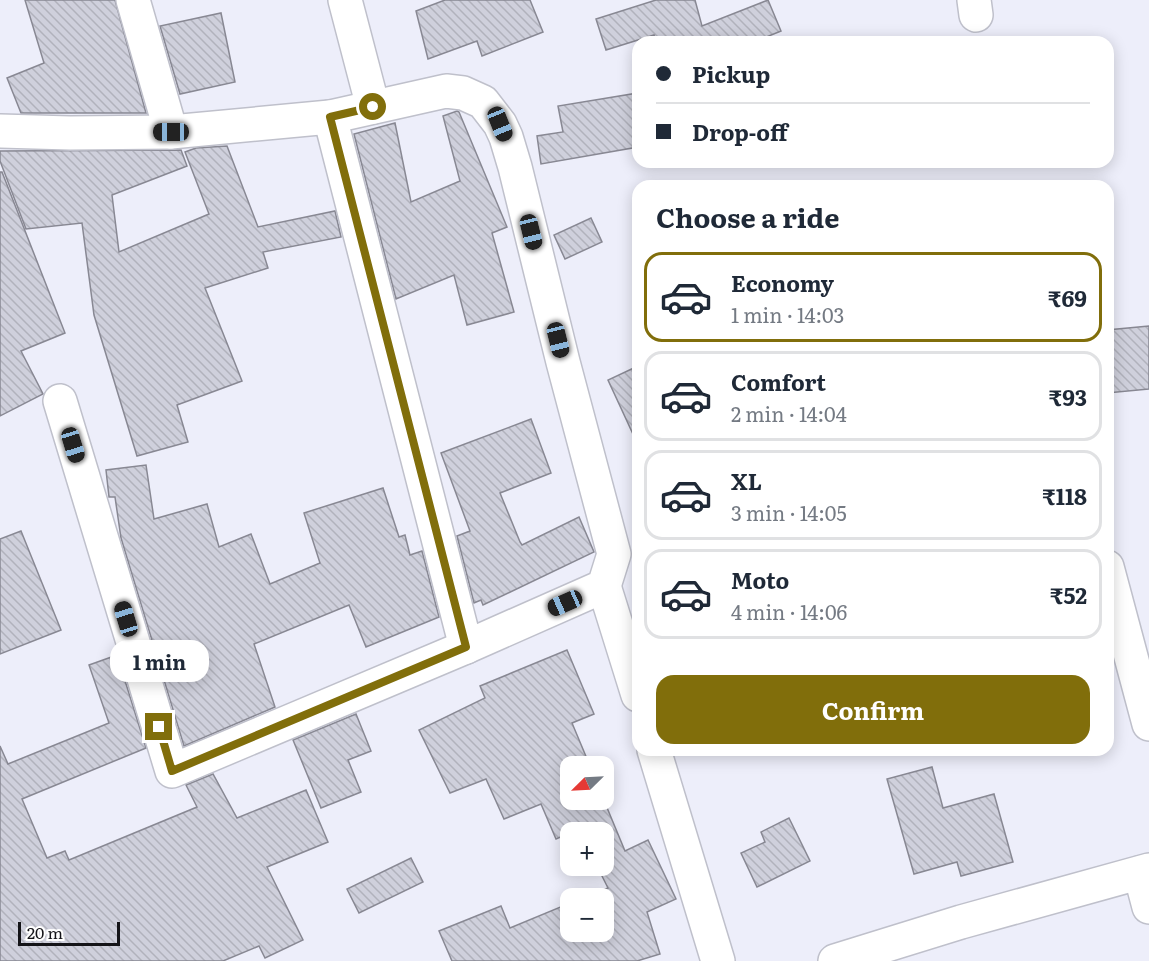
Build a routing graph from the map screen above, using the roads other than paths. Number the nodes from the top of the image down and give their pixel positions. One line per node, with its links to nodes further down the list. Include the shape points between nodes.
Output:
1 (134, 0): 6 (street)
2 (345, 0): 3 (street)
3 (373, 107): 4 (street); 8 (street, via 454,91 483,102 500,124 515,167 614,554)
4 (330, 117): 6 (street); 10 (street)
5 (0, 131): 6 (street)
6 (171, 132)
7 (60, 401): 10 (street, via 172,771)
8 (604, 586): 10 (street); 11 (street)
9 (1114, 593): 12 (street)
10 (466, 647)
11 (632, 676)
12 (1149, 724)
13 (656, 756): 16 (street)
14 (1144, 872): 15 (street); 17 (street)
15 (1149, 907)
16 (718, 961)
17 (835, 961)

